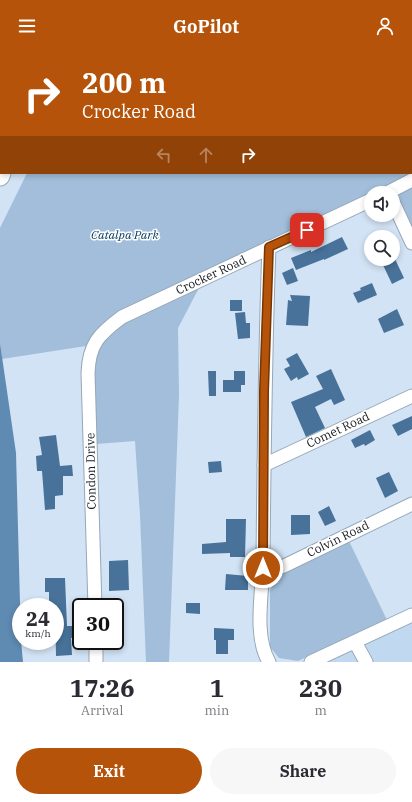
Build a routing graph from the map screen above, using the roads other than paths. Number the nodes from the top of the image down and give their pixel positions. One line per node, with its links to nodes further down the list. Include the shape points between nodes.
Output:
1 (412, 180): 2 (street)
2 (400, 188)
3 (364, 203): 6 (street, Crocker Road)
4 (400, 218): 5 (street)
5 (412, 243)
6 (269, 247): 7 (street, Crocker Road, via 122,318); 9 (street)
7 (98, 337): 12 (street, Condon Drive, via 90,354 88,373)
8 (412, 396): 9 (street, Comet Road)
9 (264, 465): 11 (street)
10 (412, 504): 11 (street, Colvin Road, via 284,566 274,569)
11 (263, 568): 17 (street, via 261,640)
12 (95, 598)
13 (412, 615): 14 (street)
14 (355, 642): 18 (street); 19 (street)
15 (96, 650): 16 (street)
16 (96, 662)
17 (269, 662)
18 (312, 662)
19 (366, 662)

